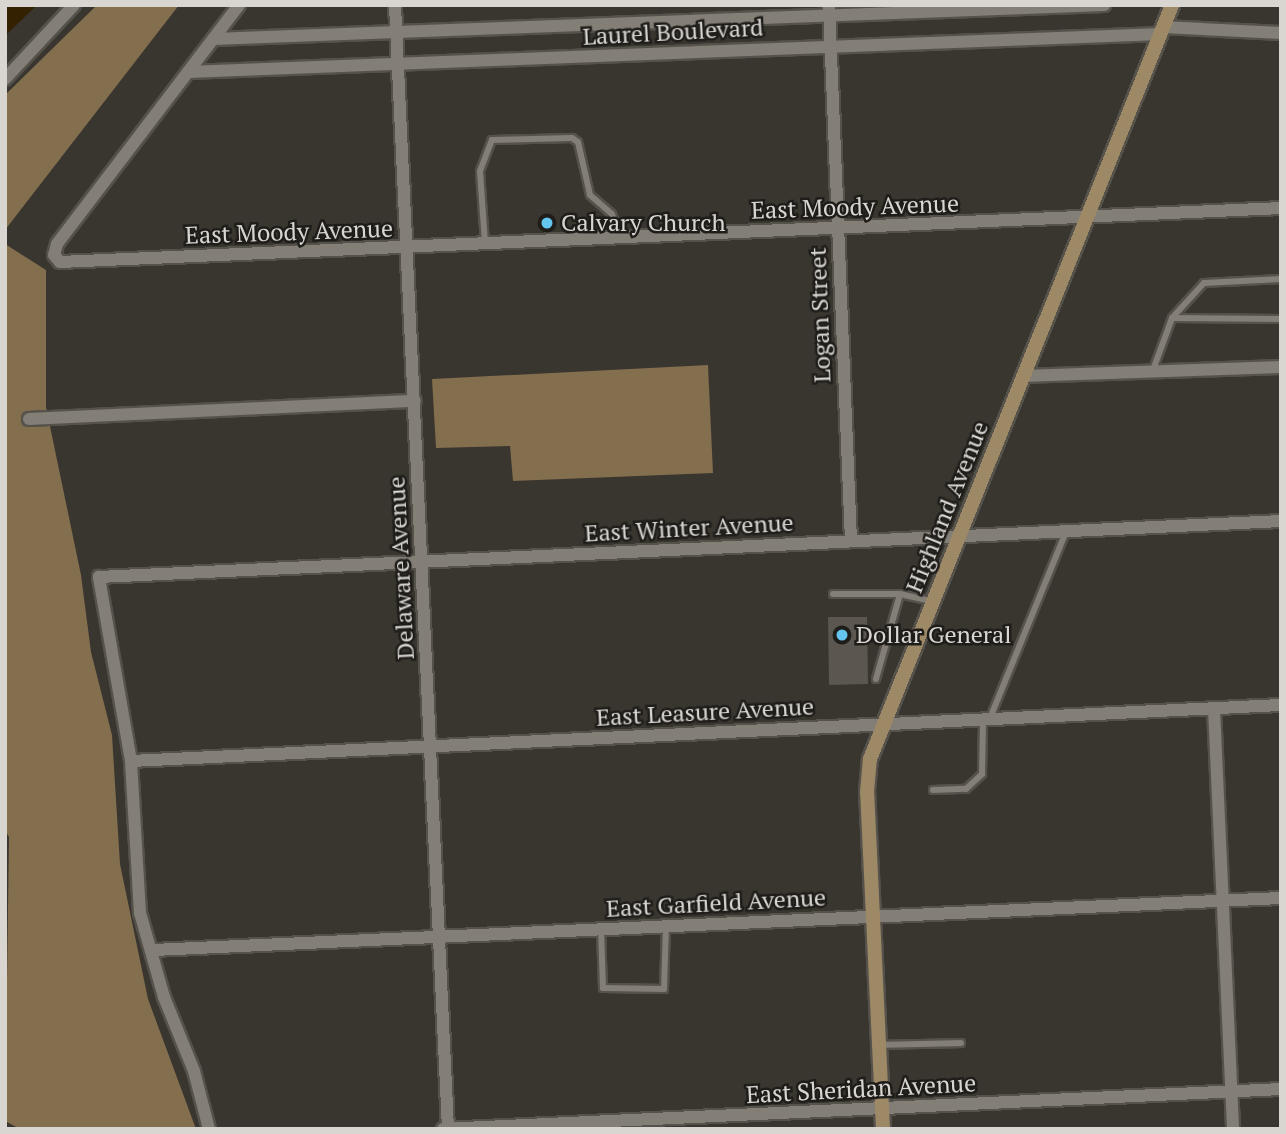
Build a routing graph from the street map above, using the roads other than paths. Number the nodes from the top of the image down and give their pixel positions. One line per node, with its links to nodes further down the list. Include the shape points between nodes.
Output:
1 (74, 5): 14 (street)
2 (239, 5): 10 (street)
3 (395, 5): 9 (street, Delaware Avenue)
4 (1104, 5): 6 (street, Laurel Boulevard)
5 (1172, 5): 7 (main road, Highland Avenue)
6 (830, 10): 9 (street, Laurel Boulevard); 11 (street, Logan Street)
7 (1162, 31): 8 (street, Laurel Boulevard); 11 (street, Laurel Boulevard); 16 (main road, Highland Avenue)
8 (1281, 33)
9 (397, 34): 10 (street, Laurel Boulevard); 12 (street, Delaware Avenue)
10 (213, 39): 13 (street)
11 (831, 47): 12 (street, Laurel Boulevard); 17 (street, Logan Street)
12 (398, 64): 13 (street, Laurel Boulevard); 20 (street, Delaware Avenue)
13 (188, 72): 20 (street, East Moody Avenue, via 57,244 55,258 61,262)
14 (5, 79)
15 (1281, 208): 16 (street, East Moody Avenue)
16 (1087, 217): 17 (street, East Moody Avenue); 26 (main road, Highland Avenue)
17 (839, 229): 18 (street, East Moody Avenue); 32 (street, Logan Street)
18 (620, 238): 19 (street, East Moody Avenue); 19 (lane, via 612,214 590,195 578,142 492,140 480,171)
19 (486, 244): 20 (street, East Moody Avenue)
20 (407, 248): 27 (street, Delaware Avenue)
21 (1281, 279): 22 (lane, via 1204,283)
22 (1172, 318): 23 (lane); 25 (lane)
23 (1281, 319)
24 (1281, 367): 25 (street)
25 (1153, 372): 26 (street)
26 (1023, 376): 31 (main road, Highland Avenue)
27 (415, 401): 28 (street); 33 (street, Delaware Avenue)
28 (29, 419)
29 (1281, 521): 30 (street, East Winter Avenue)
30 (1066, 532): 31 (street, East Winter Avenue); 40 (lane)
31 (959, 537): 32 (street, East Winter Avenue); 36 (main road, Highland Avenue)
32 (851, 540): 33 (street, East Winter Avenue)
33 (421, 561): 42 (street, Delaware Avenue); 43 (street, East Winter Avenue, via 99,577)
34 (833, 594): 35 (lane)
35 (900, 594): 36 (lane); 37 (lane)
36 (933, 602): 41 (main road, Highland Avenue)
37 (876, 679)
38 (1281, 705): 39 (street, East Leasure Avenue)
39 (1214, 709): 40 (street, East Leasure Avenue); 46 (street)
40 (987, 720): 41 (street, East Leasure Avenue); 44 (lane, via 982,774 966,789)
41 (883, 724): 42 (street, East Leasure Avenue); 47 (main road, Highland Avenue, via 867,775)
42 (429, 745): 43 (street, East Leasure Avenue); 50 (street, Delaware Avenue)
43 (131, 761): 51 (street, via 141,913)
44 (933, 790)
45 (1281, 898): 46 (street, East Garfield Avenue)
46 (1222, 901): 47 (street, East Garfield Avenue); 55 (street)
47 (873, 916): 48 (street, East Garfield Avenue); 53 (main road, Highland Avenue)
48 (666, 926): 49 (street, East Garfield Avenue); 49 (lane, via 664,989 603,988)
49 (601, 929): 50 (street, East Garfield Avenue)
50 (439, 938): 51 (street, East Garfield Avenue); 59 (street, Delaware Avenue)
51 (153, 950): 57 (street, via 164,997 194,1071)
52 (961, 1043): 53 (lane)
53 (879, 1045): 56 (main road, Highland Avenue)
54 (1281, 1089): 55 (street, East Sheridan Avenue)
55 (1231, 1092): 56 (street, East Sheridan Avenue); 61 (street)
56 (882, 1109): 59 (street, East Sheridan Avenue); 60 (main road, Highland Avenue)
57 (209, 1129)
58 (443, 1129): 59 (street, East Sheridan Avenue)
59 (448, 1129)
60 (883, 1129)
61 (1233, 1129)

